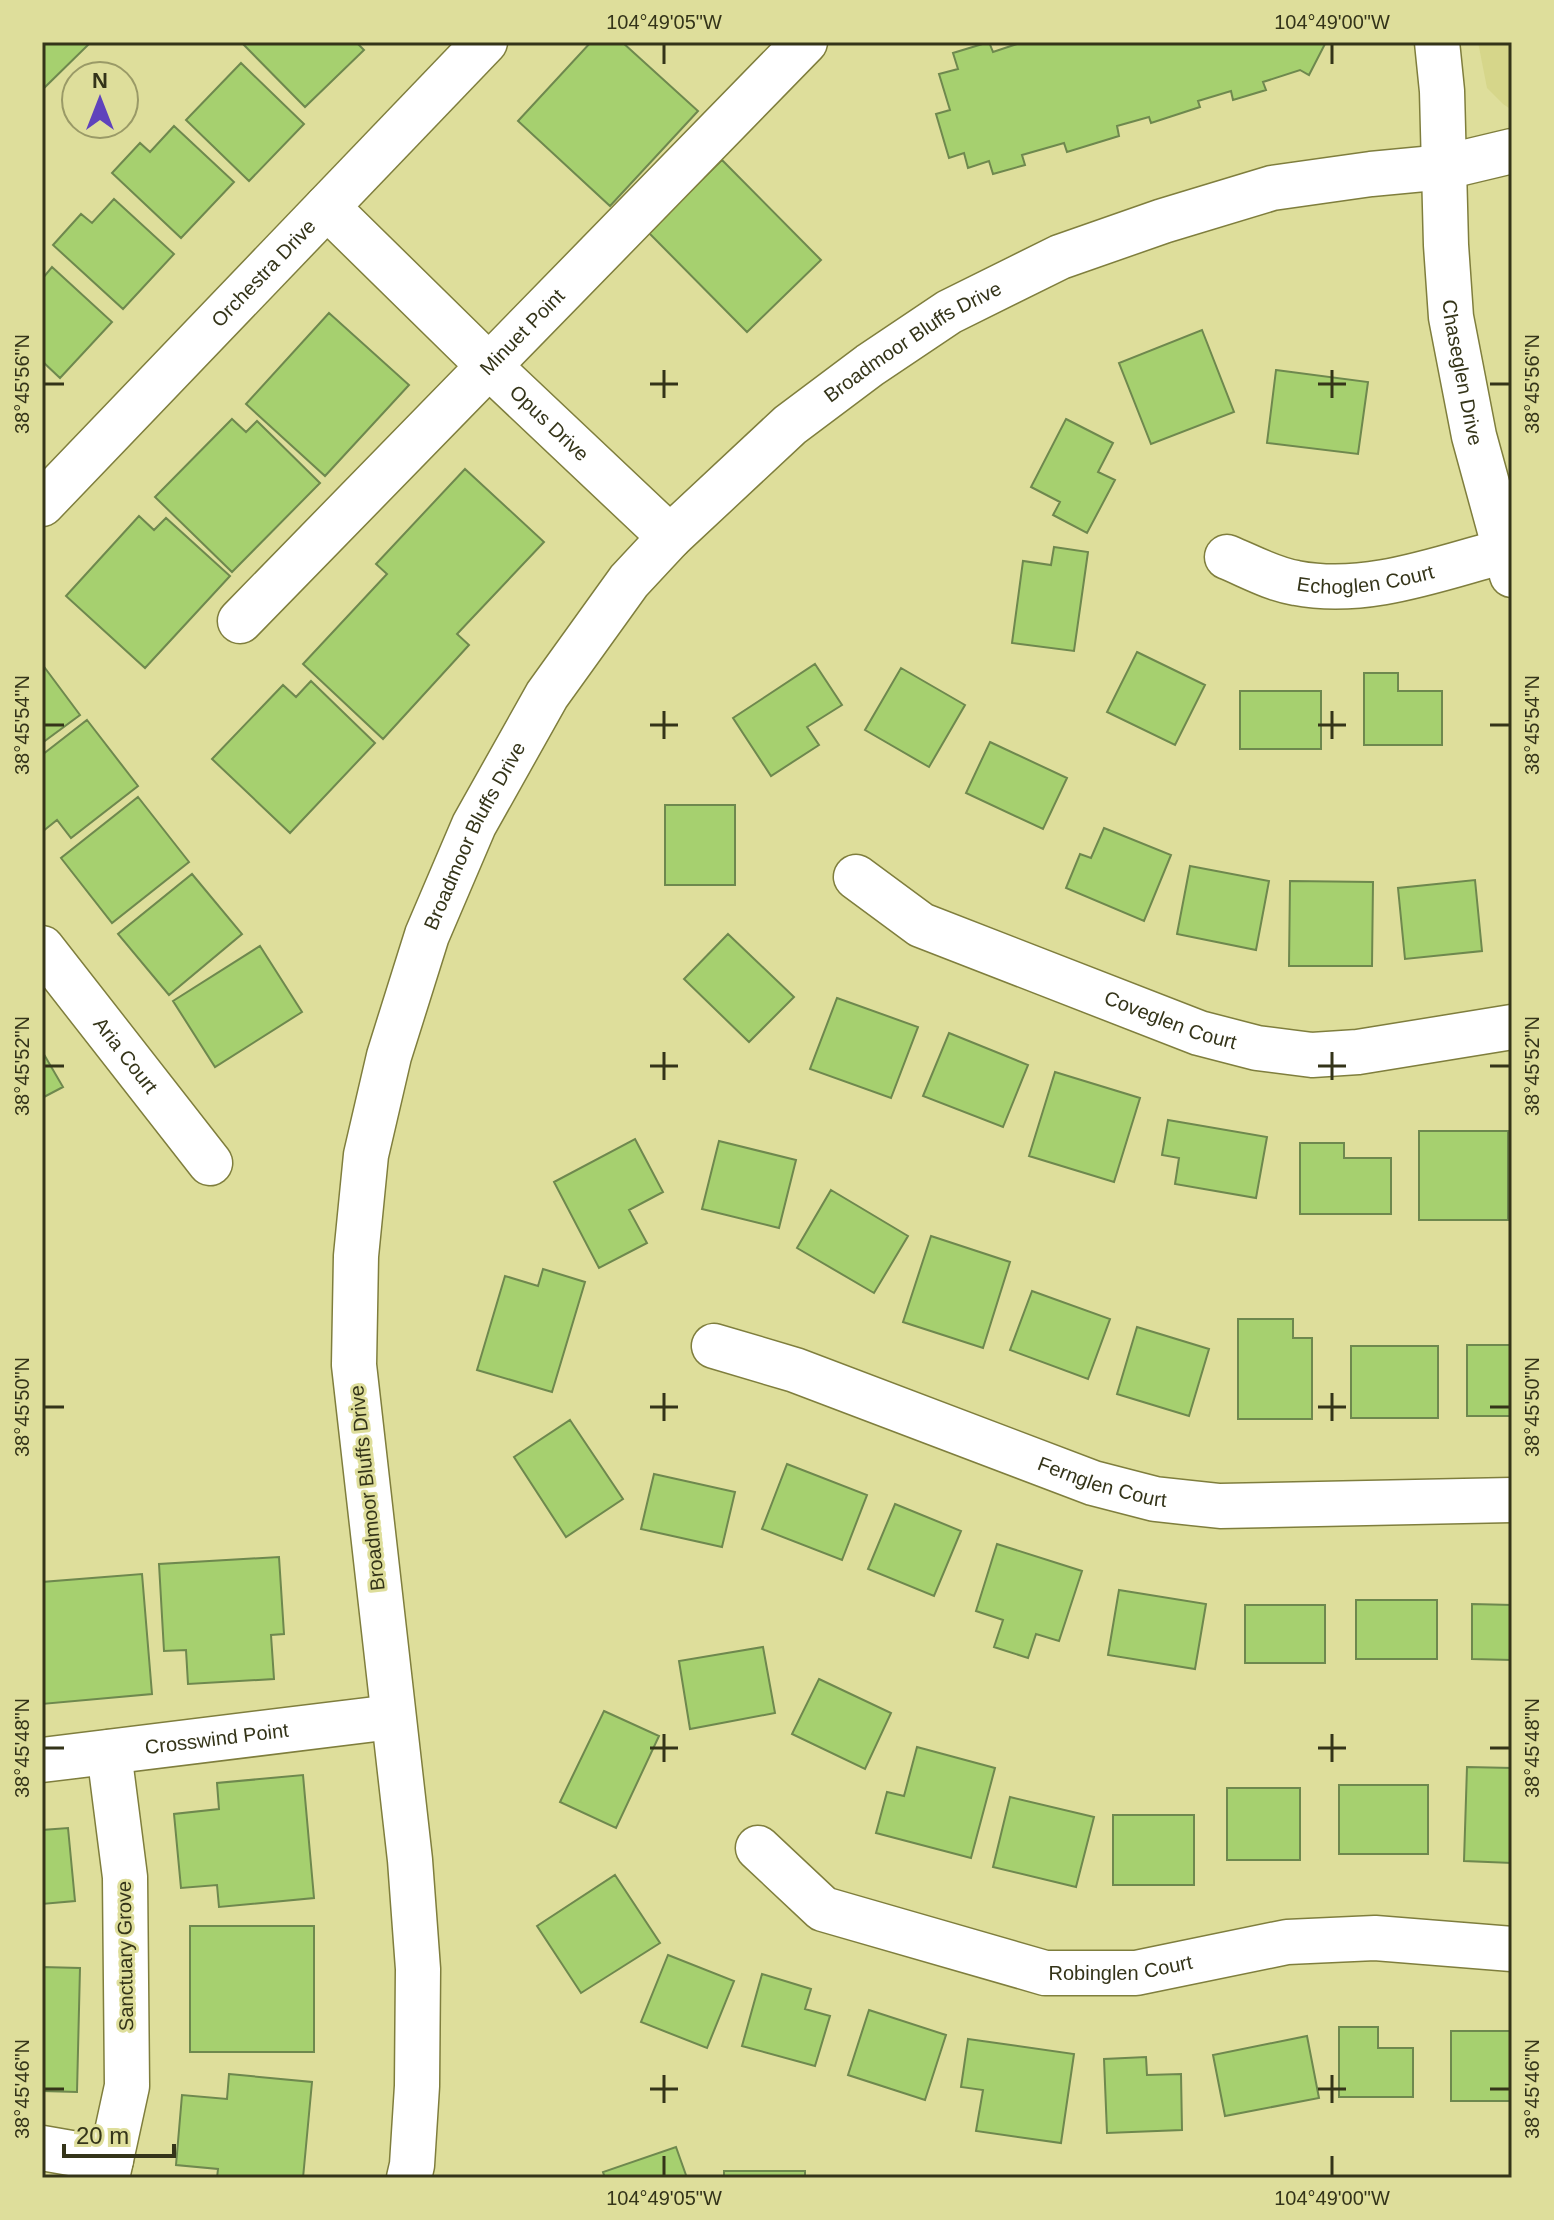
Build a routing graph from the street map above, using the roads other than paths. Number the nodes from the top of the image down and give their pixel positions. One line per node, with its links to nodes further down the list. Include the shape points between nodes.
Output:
1 (485, 42): 7 (street, Orchestra Drive)
2 (805, 42): 8 (street, Minuet Point)
3 (1437, 42): 5 (street)
4 (1512, 151): 5 (street)
5 (1445, 167): 6 (street); 10 (street, Broadmoor Bluffs Drive, via 1272,188 1060,257 949,312 870,365 790,425); 12 (street, Chaseglen Drive, via 1451,317 1474,436)
6 (1512, 185)
7 (327, 207): 8 (street, Opus Drive); 9 (street, Orchestra Drive)
8 (489, 366): 10 (street, Opus Drive); 13 (street, Minuet Point)
9 (42, 504)
10 (670, 537): 20 (street, Broadmoor Bluffs Drive, via 629,581 547,695 474,825 427,935 389,1056 366,1155 356,1256 354,1365)
11 (1227, 557): 12 (street, Echoglen Court, via 1292,583 1330,588 1371,586)
12 (1510, 558)
13 (240, 621)
14 (856, 877): 16 (street, Coveglen Court, via 921,925 1199,1033 1257,1048 1312,1055 1358,1052)
15 (42, 948): 17 (street, Aria Court)
16 (1512, 1027)
17 (210, 1163)
18 (714, 1346): 19 (street, Fernglen Court, via 795,1370 1093,1483 1155,1499 1220,1506)
19 (1512, 1500)
20 (392, 1717): 21 (street, Crosswind Point); 27 (street, Broadmoor Bluffs Drive, via 418,1969 417,2086)
21 (109, 1752): 22 (street, Crosswind Point); 26 (street, Sanctuary Grove, via 125,1877 127,2086)
22 (42, 1760)
23 (758, 1848): 24 (street, Robinglen Court, via 823,1909 1045,1973 1136,1973 1287,1942 1375,1938)
24 (1512, 1949)
25 (42, 2148): 26 (street, Sanctuary Grove)
26 (109, 2169)
27 (409, 2178)

